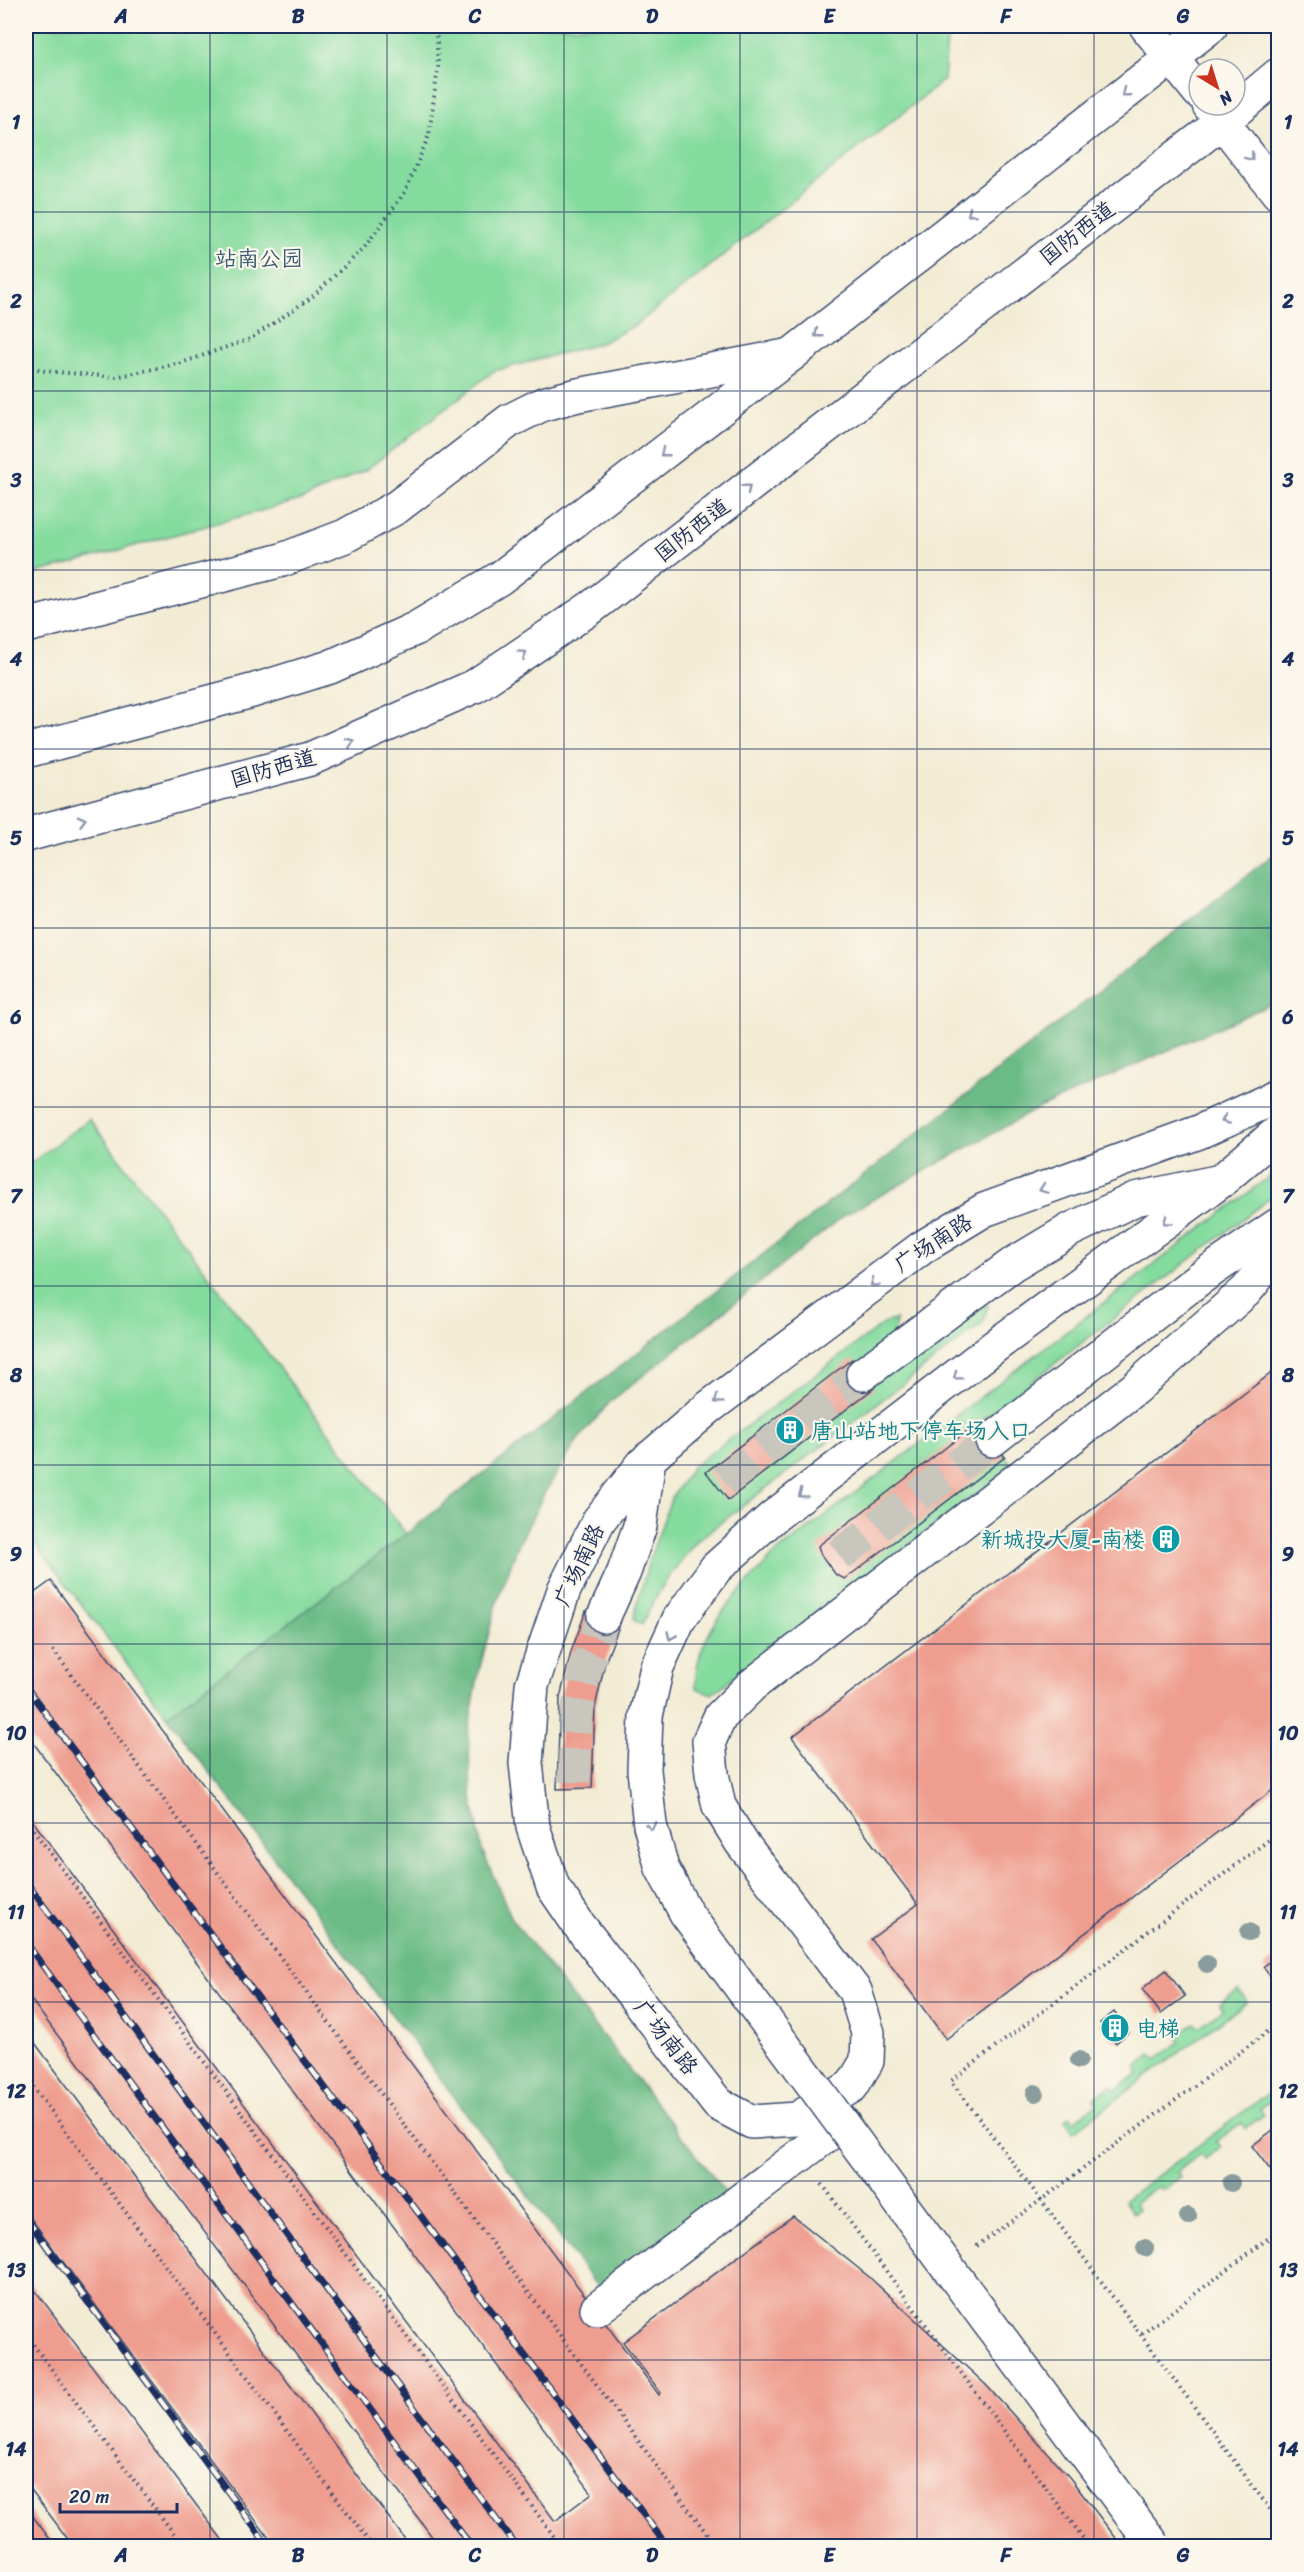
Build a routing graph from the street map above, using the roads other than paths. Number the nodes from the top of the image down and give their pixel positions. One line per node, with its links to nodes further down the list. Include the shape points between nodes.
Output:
1 (1146, 26): 3 (main road)
2 (1211, 26): 3 (main road)
3 (1171, 57): 5 (main road); 10 (main road, one-way to 10)
4 (1278, 75): 6 (main road, 国防西道)
5 (1187, 77)
6 (1247, 94)
7 (1211, 117): 13 (main road, 国防西道, one-way to 7, via 310,759 475,686 592,607)
8 (1219, 117): 9 (main road, one-way to 9)
9 (1278, 193)
10 (791, 355): 11 (main road, via 543,404 509,422 397,507 345,536 282,560); 12 (main road, one-way to 12, via 500,578 417,628 319,670)
11 (26, 626)
12 (26, 751)
13 (26, 835)
14 (1278, 1096): 21 (main road, 广场南路, one-way to 21, via 1199,1132 984,1210 923,1246 708,1408)
15 (1278, 1132): 16 (main road)
16 (1221, 1181): 19 (main road, via 1136,1199 1070,1230 1013,1264); 23 (main road, one-way to 23, bridge, via 772,1517 716,1568 679,1619 657,1667 646,1716 644,1770 650,1825 662,1868 686,1913)
17 (1278, 1225): 20 (main road, via 1200,1278)
18 (1278, 1251): 21 (main road, 广场南路, via 1246,1291 1134,1389 751,1686 720,1717 709,1742 719,1806 741,1842 855,1991 868,2033 867,2061 852,2086 797,2119 752,2122 718,2104 553,1887 533,1827 526,1763 532,1684 564,1590 599,1520)
19 (863, 1374)
20 (992, 1440)
21 (650, 1458): 22 (main road, via 640,1526)
22 (603, 1616)
23 (843, 2123): 24 (main road); 25 (main road, bridge)
24 (597, 2309)
25 (1154, 2547)

